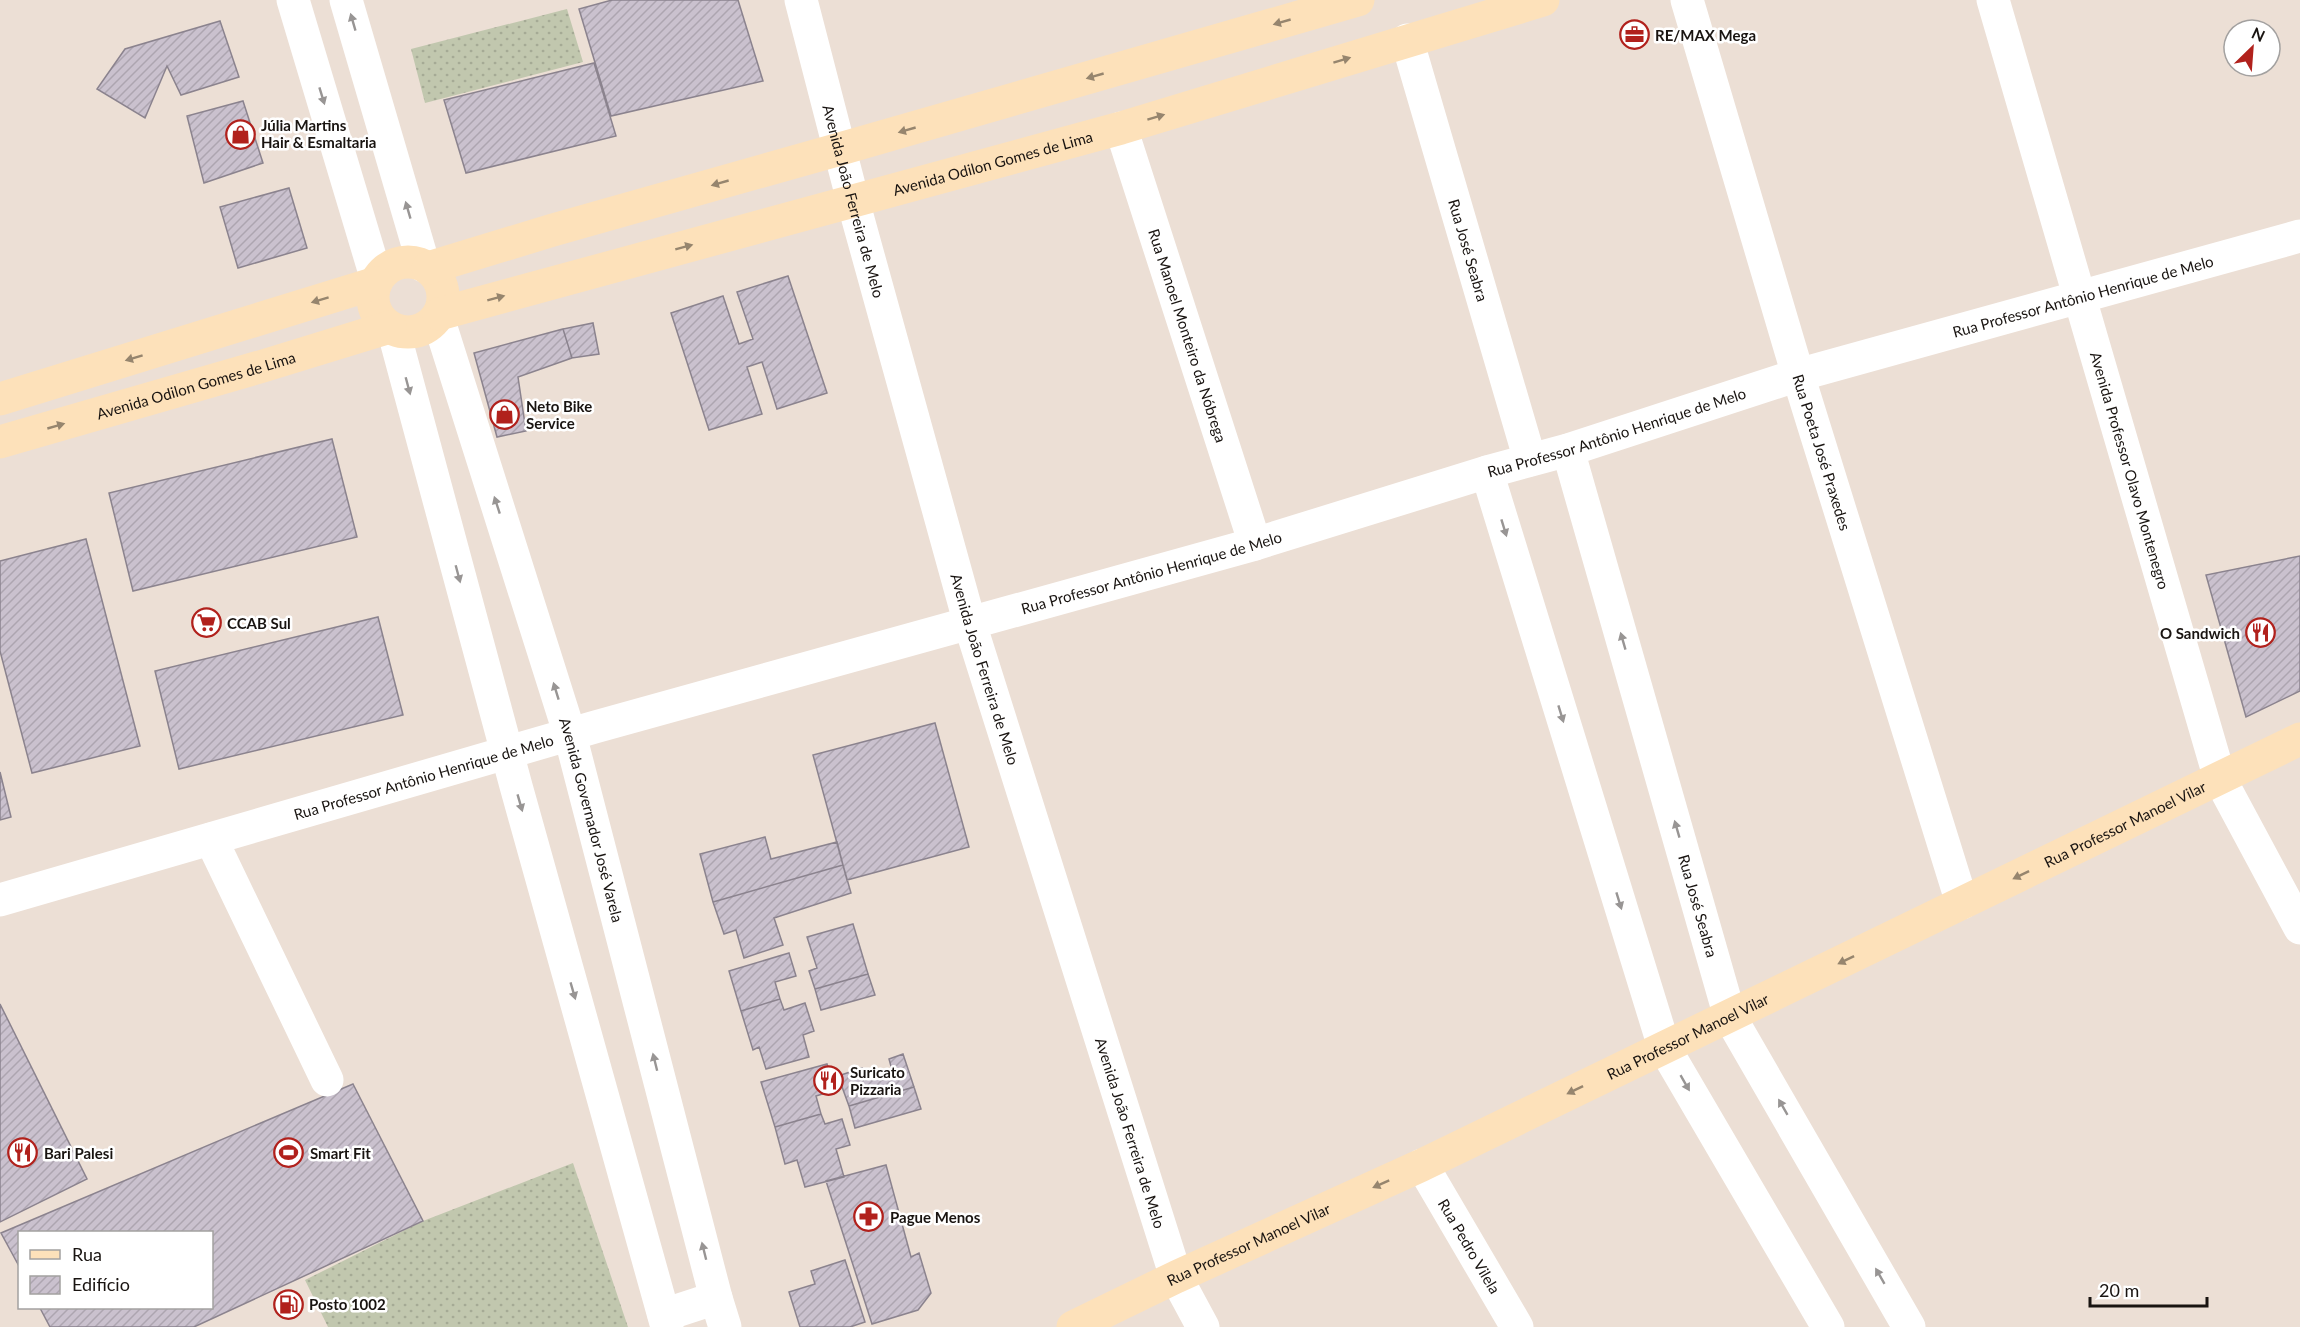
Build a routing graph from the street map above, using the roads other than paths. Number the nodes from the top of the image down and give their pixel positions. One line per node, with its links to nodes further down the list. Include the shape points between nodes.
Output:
1 (293, 0): 14 (street, one-way to 14)
2 (346, 0): 13 (street, one-way to 2)
3 (801, 0): 10 (street, Avenida João Ferreira de Melo)
4 (1358, 0): 10 (main road, one-way to 10)
5 (1543, 0): 8 (main road, Avenida Odilon Gomes de Lima)
6 (1687, 0): 18 (street, Rua Poeta José Praxedes)
7 (1993, 0): 15 (street, Avenida Professor Olavo Montenegro)
8 (1407, 40): 9 (main road, Avenida Odilon Gomes de Lima, one-way to 8); 22 (street, Rua José Seabra)
9 (1121, 128): 11 (main road, Avenida Odilon Gomes de Lima); 24 (street, Rua Manoel Monteiro da Nóbrega)
10 (840, 150): 11 (street, Avenida João Ferreira de Melo); 13 (main road, one-way to 13)
11 (853, 201): 16 (main road, Avenida Odilon Gomes de Lima, one-way to 11); 25 (street, Avenida João Ferreira de Melo)
12 (2300, 236): 15 (street, Rua Professor Antônio Henrique de Melo)
13 (426, 267): 14 (main road, via 412,262 398,264 386,270); 16 (main road, via 443,289)
14 (377, 282): 17 (main road, via 375,308); 19 (main road, one-way to 19)
15 (2081, 298): 18 (street, Rua Professor Antônio Henrique de Melo); 29 (street, Avenida Professor Olavo Montenegro)
16 (439, 316): 17 (main road, via 418,331 405,333); 26 (street, Avenida Governador José Varela, one-way to 16)
17 (391, 328): 20 (main road, Avenida Odilon Gomes de Lima, one-way to 17); 28 (street, one-way to 28)
18 (1798, 375): 21 (street, Rua Professor Antônio Henrique de Melo); 32 (street, Rua Poeta José Praxedes)
19 (0, 399)
20 (0, 442)
21 (1568, 450): 22 (street, Rua Professor Antônio Henrique de Melo); 34 (street, Rua José Seabra, one-way to 21)
22 (1530, 460): 23 (street, Rua Professor Antônio Henrique de Melo)
23 (1487, 472): 24 (street, Rua Professor Antônio Henrique de Melo); 35 (street, one-way to 35)
24 (1254, 544): 25 (street, Rua Professor Antônio Henrique de Melo)
25 (970, 624): 26 (street, Rua Professor Antônio Henrique de Melo); 38 (street, Avenida João Ferreira de Melo)
26 (570, 735): 28 (street, Rua Professor Antônio Henrique de Melo); 39 (street, Avenida Governador José Varela, one-way to 26)
27 (2300, 739): 29 (main road, Rua Professor Manoel Vilar)
28 (508, 753): 30 (street, Rua Professor Antônio Henrique de Melo); 40 (street, one-way to 40)
29 (2220, 779): 32 (main road, Rua Professor Manoel Vilar, one-way to 32); 33 (street, Avenida Professor Olavo Montenegro)
30 (211, 839): 31 (street, Rua Professor Antônio Henrique de Melo); 36 (street)
31 (0, 900)
32 (1962, 903): 34 (main road, Rua Professor Manoel Vilar, one-way to 34)
33 (2300, 928)
34 (1730, 1017): 35 (main road, Rua Professor Manoel Vilar); 45 (street, Rua José Seabra, one-way to 34)
35 (1664, 1047): 37 (main road, Rua Professor Manoel Vilar, one-way to 37); 44 (street, one-way to 44)
36 (327, 1080)
37 (1422, 1165): 38 (main road, Rua Professor Manoel Vilar, one-way to 38); 43 (street, Rua Pedro Vilela)
38 (1176, 1276): 41 (main road, Rua Professor Manoel Vilar); 42 (street, Avenida João Ferreira de Melo)
39 (721, 1313): 40 (street)
40 (665, 1321)
41 (1073, 1327)
42 (1203, 1327)
43 (1517, 1327)
44 (1828, 1327)
45 (1909, 1327)

